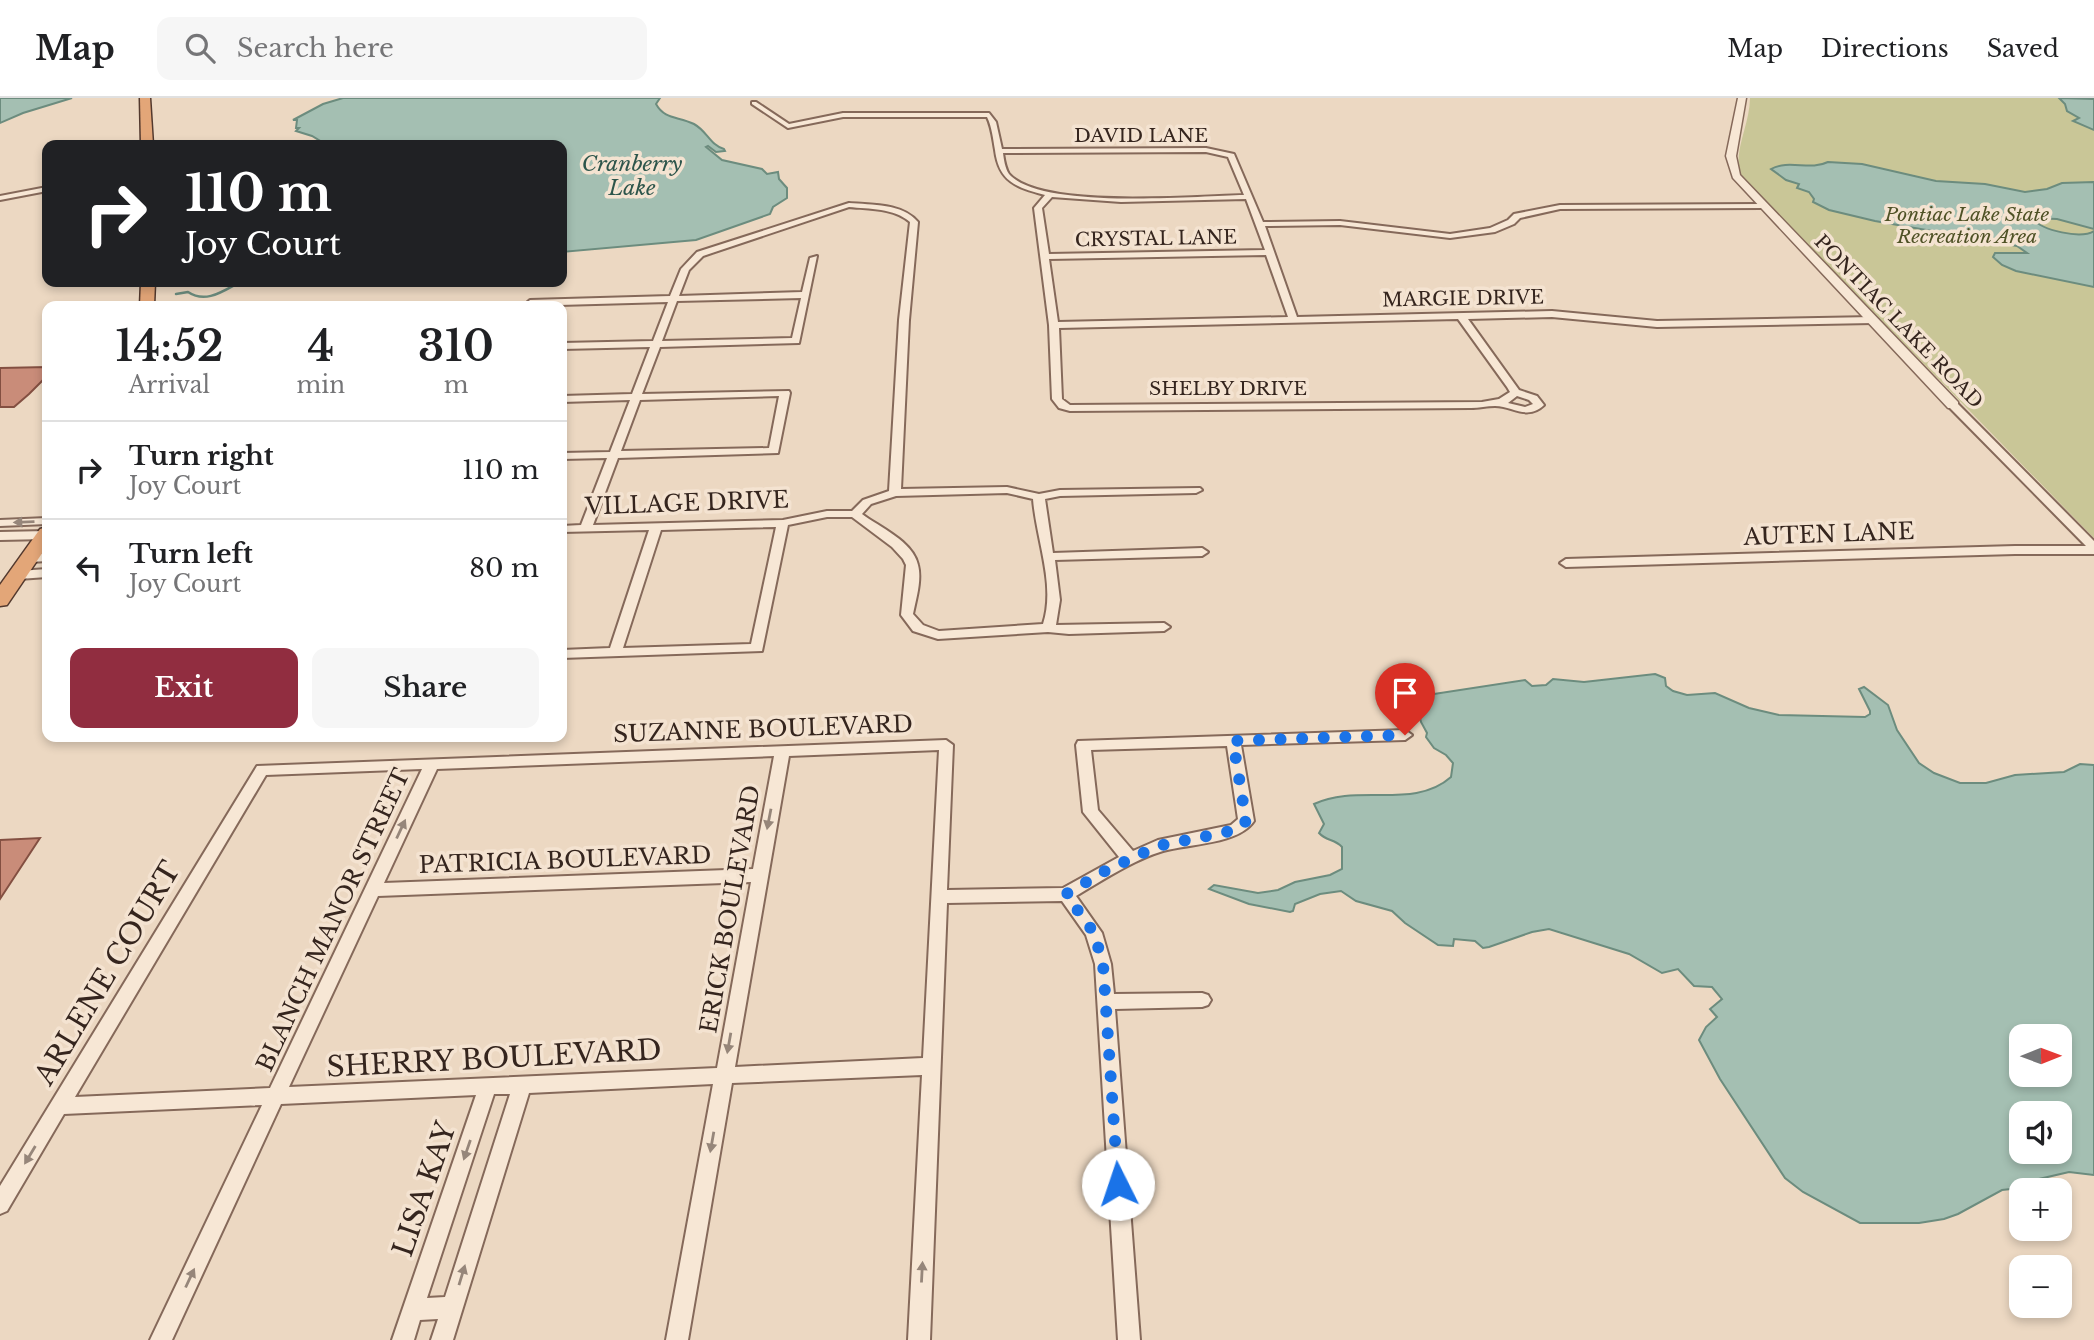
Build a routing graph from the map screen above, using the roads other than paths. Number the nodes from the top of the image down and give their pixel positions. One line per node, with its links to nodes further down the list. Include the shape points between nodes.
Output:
1 (145, 98): 4 (highway)
2 (1742, 98): 10 (street, PONTIAC LAKE ROAD, via 1731,163 1736,176)
3 (754, 103): 5 (street, via 788,126 843,115 987,114)
4 (147, 140)
5 (1000, 151): 7 (street, via 1003,172 1013,182); 8 (street, DAVID LANE, via 1222,152 1233,158)
6 (42, 190): 9 (street)
7 (1049, 195): 8 (street, via 1093,199); 13 (street, SHELBY DRIVE, via 1038,208)
8 (1247, 197): 11 (street, DAVID LANE)
9 (0, 198)
10 (1759, 202): 11 (street, via 1552,208 1517,216 1492,230 1450,236 1340,223); 20 (street, PONTIAC LAKE ROAD)
11 (1260, 225): 12 (street, DAVID LANE)
12 (1269, 251): 13 (street, CRYSTAL LANE); 19 (street, DAVID LANE)
13 (1044, 257): 21 (street, SHELBY DRIVE)
14 (814, 258): 15 (street)
15 (806, 295): 16 (street); 22 (street, via 796,341)
16 (673, 299): 17 (street); 22 (street); 32 (street, via 685,269 706,250 841,207 872,205 899,212 914,222)
17 (567, 302)
18 (1461, 316): 19 (street, MARGIE DRIVE); 20 (street, MARGIE DRIVE, via 1552,314 1668,325); 24 (street)
19 (1293, 319): 21 (street, MARGIE DRIVE)
20 (1873, 320): 28 (street, PONTIAC LAKE ROAD)
21 (1054, 325): 27 (street, SHELBY DRIVE, via 1057,399 1070,408)
22 (656, 344): 23 (street); 25 (street)
23 (567, 346)
24 (1515, 392): 27 (street, SHELBY DRIVE); 27 (street, via 1539,405 1525,410)
25 (636, 397): 26 (street); 29 (street); 29 (street, via 785,393 774,451)
26 (567, 399)
27 (1498, 402)
28 (1954, 405): 43 (street, PONTIAC LAKE ROAD)
29 (613, 455): 30 (street); 39 (street)
30 (567, 456)
31 (1196, 490): 33 (street, via 1060,493)
32 (895, 493): 33 (street, via 1007,490); 34 (street, via 867,502)
33 (1039, 498): 46 (street)
34 (855, 514): 37 (street, VILLAGE DRIVE); 52 (street, via 900,544 912,564 907,615 918,628 937,635)
35 (42, 521): 36 (street, one-way to 36)
36 (0, 523)
37 (783, 523): 38 (street, VILLAGE DRIVE); 53 (street, via 757,648)
38 (656, 526): 39 (street, VILLAGE DRIVE); 53 (street)
39 (586, 528): 40 (street, VILLAGE DRIVE)
40 (567, 529)
41 (42, 534): 42 (street)
42 (0, 536)
43 (2094, 549): 47 (street, AUTEN LANE)
44 (1202, 552): 46 (street)
45 (39, 557): 49 (highway)
46 (1049, 557): 52 (street, via 1053,617)
47 (1566, 563)
48 (42, 573): 49 (street)
49 (19, 575): 50 (highway)
50 (0, 600)
51 (1164, 627): 52 (street)
52 (1048, 628)
53 (615, 653): 54 (street)
54 (567, 654)
55 (1405, 735): 56 (street)
56 (1233, 741): 60 (street, via 1246,821 1236,830 1158,846); 60 (street, via 1083,745 1091,812)
57 (782, 752): 58 (street, SUZANNE BOULEVARD); 61 (street, ERICK BOULEVARD, one-way to 61); 64 (street, SUZANNE BOULEVARD, via 946,745)
58 (432, 764): 59 (street, SUZANNE BOULEVARD); 62 (street, BLANCH MANOR STREET, one-way to 58)
59 (262, 770): 72 (street, ARLENE COURT)
60 (1130, 859): 63 (street)
61 (759, 874): 62 (street, PATRICIA BOULEVARD); 68 (street, ERICK BOULEVARD, one-way to 68)
62 (372, 890): 71 (street, BLANCH MANOR STREET)
63 (1066, 894): 64 (street); 66 (street, via 1094,933 1103,964)
64 (939, 897): 67 (street, SUZANNE BOULEVARD)
65 (1202, 1000): 66 (street)
66 (1105, 1002): 81 (street)
67 (932, 1066): 68 (street, SHERRY BOULEVARD); 80 (street, SUZANNE BOULEVARD, one-way to 67)
68 (724, 1075): 69 (street, SHERRY BOULEVARD); 79 (street, ERICK BOULEVARD, one-way to 79)
69 (522, 1085): 70 (street, SHERRY BOULEVARD); 74 (street, one-way to 69)
70 (488, 1086): 71 (street, SHERRY BOULEVARD); 75 (street, LISA KAY, one-way to 75)
71 (276, 1096): 72 (street, SHERRY BOULEVARD); 76 (street, one-way to 71)
72 (60, 1105): 73 (street, ARLENE COURT, one-way to 73)
73 (0, 1204)
74 (452, 1307): 75 (street); 78 (street)
75 (413, 1310): 77 (street, LISA KAY)
76 (161, 1340)
77 (403, 1340)
78 (442, 1340)
79 (677, 1340)
80 (919, 1340)
81 (1129, 1340)

